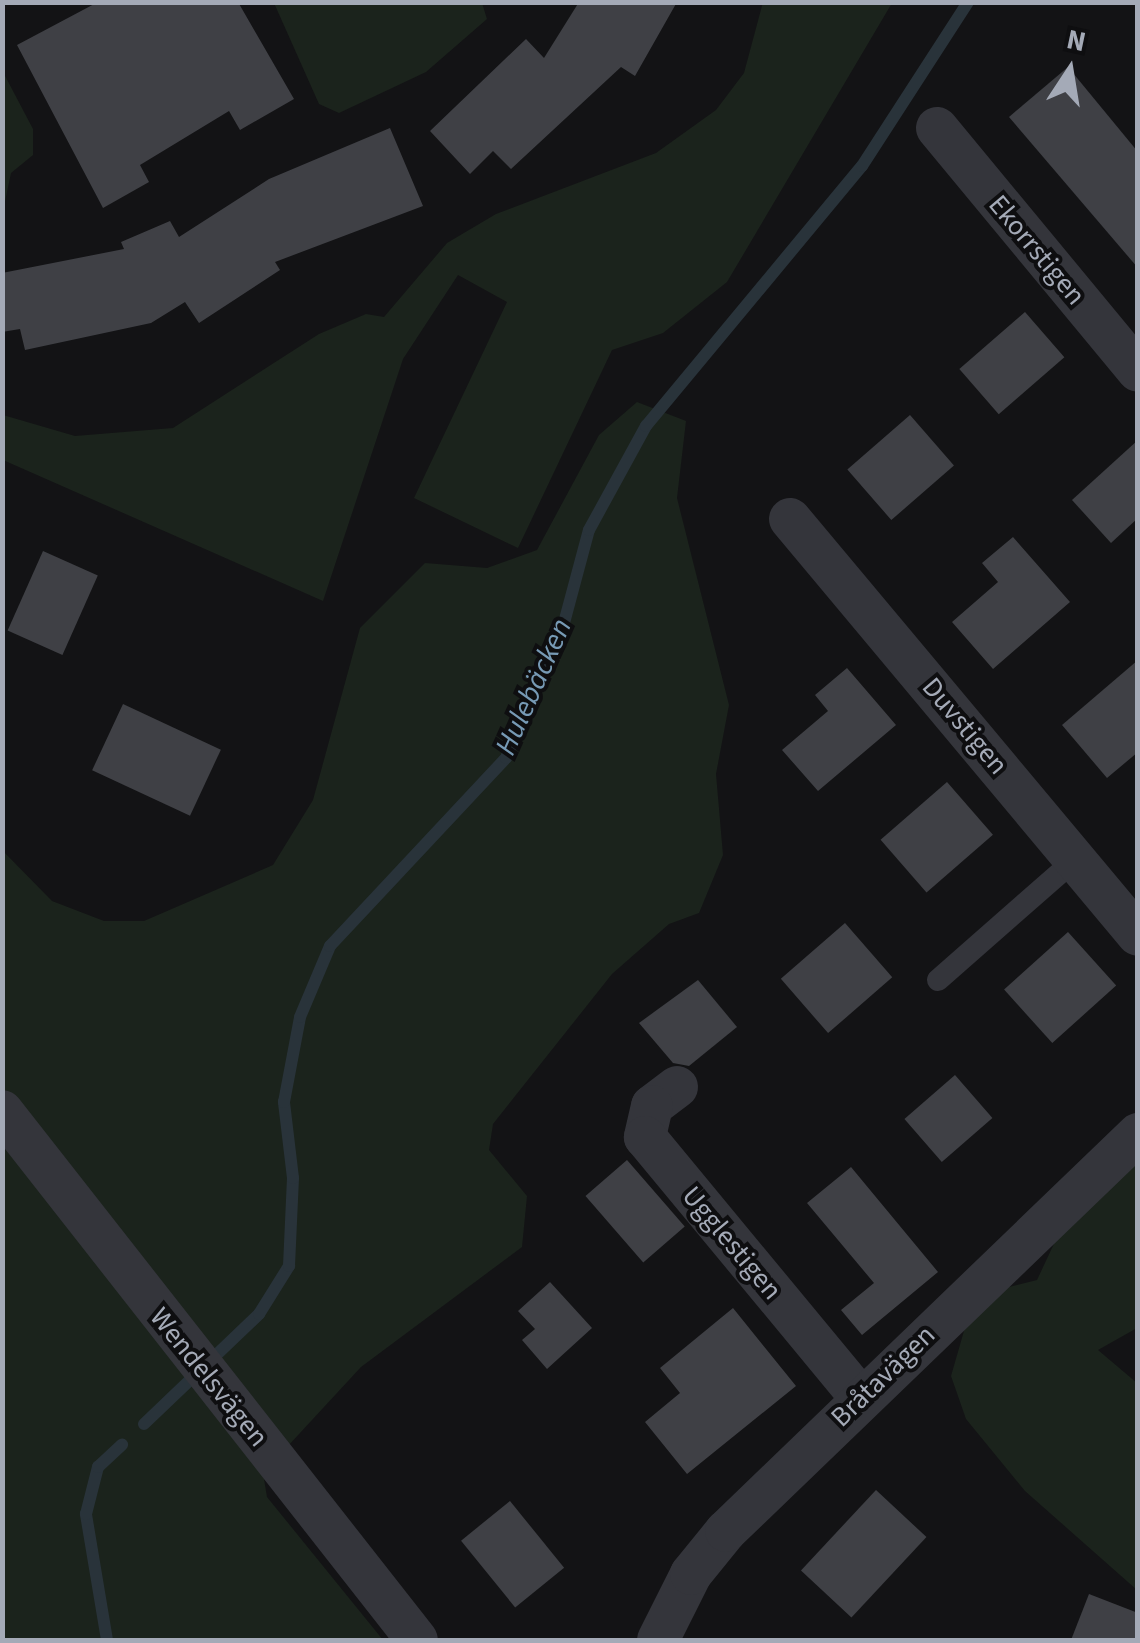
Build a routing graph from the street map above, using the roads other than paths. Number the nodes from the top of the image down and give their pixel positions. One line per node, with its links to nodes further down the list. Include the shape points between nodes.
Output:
1 (937, 128): 2 (street, Ekorrstigen)
2 (1138, 371)
3 (790, 519): 4 (street, Duvstigen)
4 (1077, 858): 5 (street, Duvstigen); 6 (lane)
5 (1138, 935)
6 (938, 980)
7 (678, 1088): 10 (street, Ugglestigen, via 652,1106 644,1136)
8 (2, 1111): 11 (street, Wendelsvägen)
9 (1138, 1134): 10 (street, Bråtavägen)
10 (860, 1397): 12 (street, Bråtavägen, via 726,1531 691,1574)
11 (417, 1640)
12 (658, 1640)

